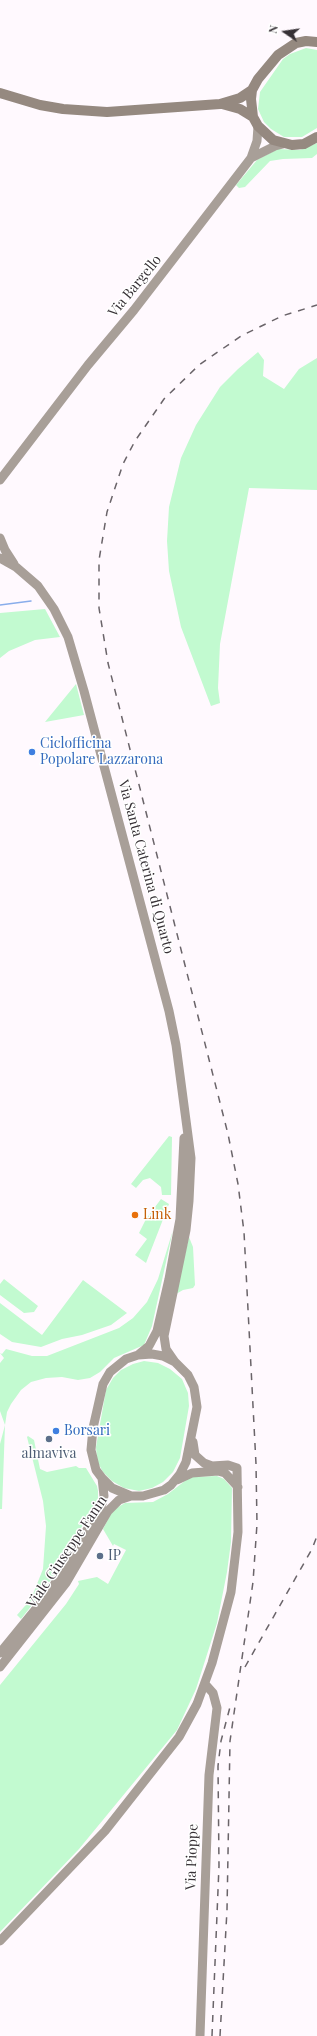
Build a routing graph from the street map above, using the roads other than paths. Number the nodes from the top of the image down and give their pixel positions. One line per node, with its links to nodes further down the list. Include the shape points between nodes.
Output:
1 (317, 42): 2 (main road, via 306,41 286,48 268,64)
2 (252, 90): 4 (main road, via 240,98); 5 (main road)
3 (0, 92): 4 (main road, via 40,105 83,111 128,112)
4 (220, 104): 5 (main road, via 240,109)
5 (253, 117): 6 (main road)
6 (258, 126): 8 (main road, via 266,135); 9 (main road, Via Bargello, via 257,141)
7 (317, 137): 8 (main road, via 304,144)
8 (283, 144): 9 (main road, Via Bargello)
9 (251, 158): 10 (main road, Via Bargello)
10 (1, 480)
11 (0, 538): 13 (main road, Via Santa Caterina di Quarto)
12 (0, 558): 13 (main road, Via Santa Caterina di Quarto)
13 (16, 567): 14 (main road, Via Santa Caterina di Quarto, via 38,586 54,609 76,660 161,976 176,1045)
14 (184, 1100): 15 (main road, Via Santa Caterina di Quarto, via 182,1197 176,1244 157,1331 149,1346); 16 (main road, Via Santa Caterina di Quarto, via 191,1158 189,1200 183,1249 164,1336 166,1349)
15 (138, 1355): 16 (main road, via 158,1355); 20 (main road, via 117,1365 105,1379 101,1390 91,1450 94,1465)
16 (175, 1362): 17 (main road, via 188,1375 194,1387 196,1407)
17 (193, 1429): 18 (main road, via 193,1448 200,1461 212,1466 222,1464); 21 (main road, via 186,1462)
18 (237, 1468): 19 (main road); 22 (main road)
19 (225, 1473): 21 (main road, via 192,1473); 22 (main road)
20 (102, 1478): 23 (main road, via 112,1488); 24 (main road, Viale Giuseppe Fanin, via 104,1496 58,1580)
21 (174, 1482): 23 (main road, via 152,1495)
22 (238, 1488): 26 (main road, via 238,1532 232,1586 220,1638)
23 (131, 1496): 25 (main road, Viale Giuseppe Fanin, via 113,1505 63,1587)
24 (0, 1653)
25 (0, 1667)
26 (205, 1684): 27 (main road, via 179,1738 105,1831); 28 (main road, Via Pioppe, via 213,1693 217,1708 209,1775)
27 (0, 1941)
28 (200, 2036)

